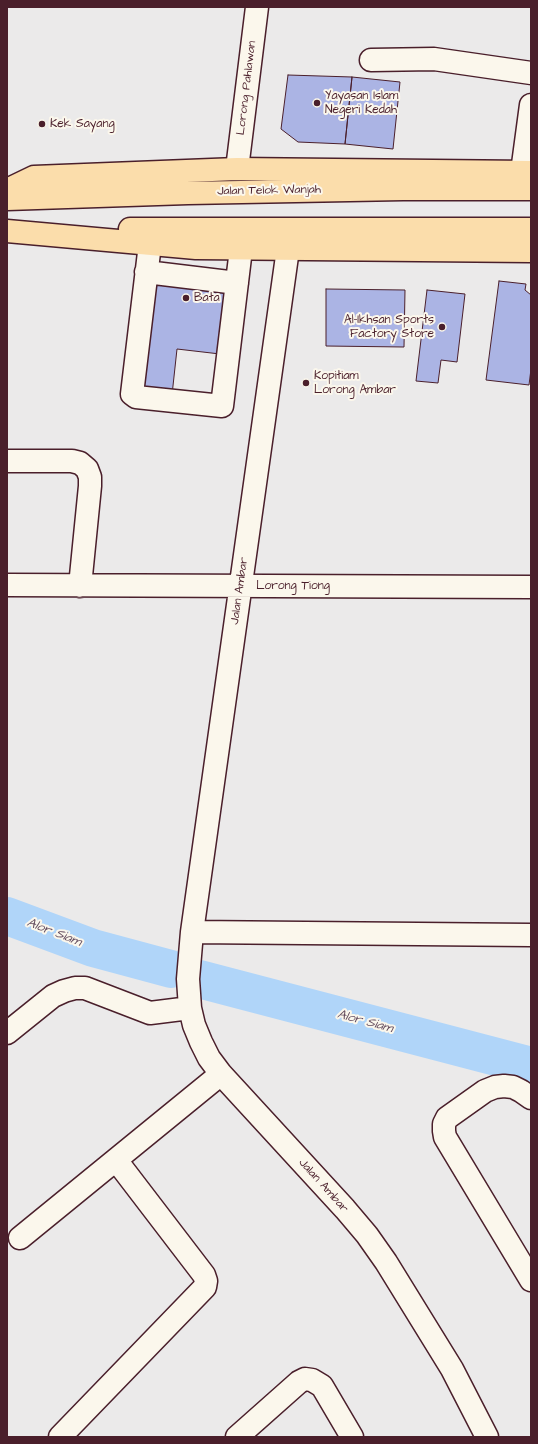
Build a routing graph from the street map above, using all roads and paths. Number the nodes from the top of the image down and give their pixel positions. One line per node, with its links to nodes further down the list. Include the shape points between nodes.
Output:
1 (258, 7): 5 (street, Lorong Pahlawan)
2 (371, 60): 3 (street, via 434,59)
3 (531, 72)
4 (531, 105): 6 (street)
5 (237, 169): 6 (main road); 7 (main road, via 34,177)
6 (528, 178): 8 (main road, Jalan Telok Wanjah, via 403,189)
7 (7, 190)
8 (7, 199)
9 (531, 228): 10 (main road)
10 (7, 230): 11 (main road)
11 (150, 244): 12 (main road); 15 (street)
12 (241, 249): 13 (main road); 16 (street)
13 (288, 249): 14 (main road); 20 (street, Jalan Ambar)
14 (531, 251)
15 (146, 272): 16 (street); 16 (street, via 132,394 136,397 222,406)
16 (237, 283)
17 (7, 461): 19 (street, via 72,461 87,469 90,486)
18 (7, 585): 19 (street, Lorong Tiong)
19 (80, 586): 20 (street, Lorong Tiong)
20 (240, 586): 21 (street, Lorong Tiong); 22 (street, Jalan Ambar)
21 (531, 587)
22 (192, 932): 23 (street); 24 (street, Jalan Ambar, via 188,979)
23 (531, 935)
24 (190, 1008): 25 (street, via 150,1013 85,988 75,988 54,996); 26 (street, Jalan Ambar, via 200,1042)
25 (7, 1033)
26 (220, 1074): 28 (street); 34 (street, Jalan Ambar, via 367,1235 452,1369)
27 (526, 1094): 30 (street, via 513,1087 504,1086 485,1091 447,1118 444,1131 445,1137)
28 (116, 1160): 29 (street); 31 (street, via 204,1275 205,1287)
29 (20, 1238)
30 (531, 1280)
31 (60, 1437)
32 (237, 1437): 33 (street, via 305,1379 322,1386)
33 (352, 1437)
34 (487, 1437)

